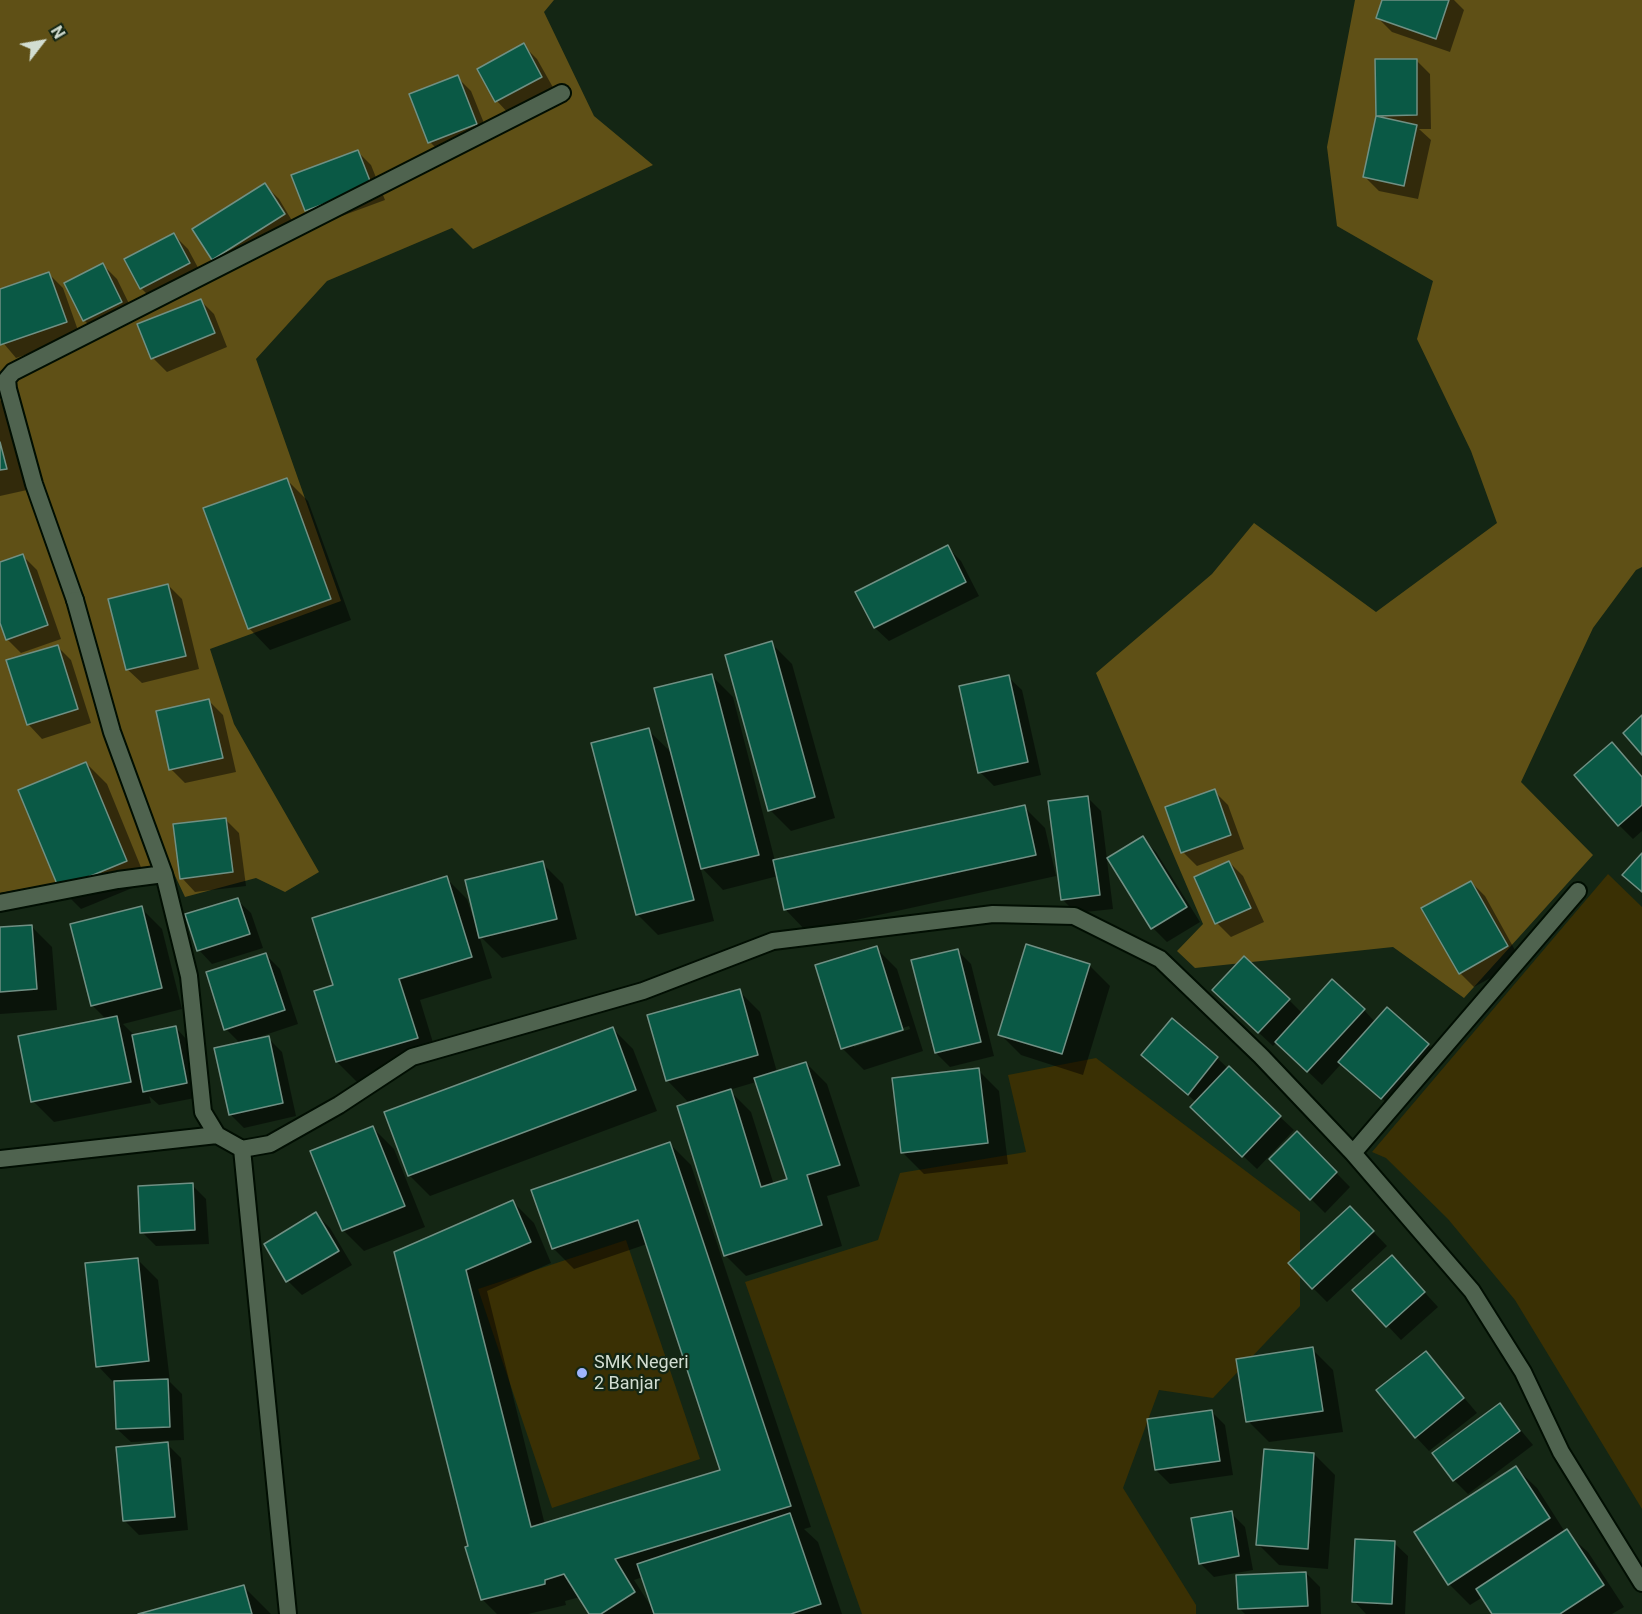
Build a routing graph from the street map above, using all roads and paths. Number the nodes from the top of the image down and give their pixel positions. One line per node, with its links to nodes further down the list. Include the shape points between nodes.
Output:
1 (562, 93): 2 (street, via 13,372 7,379 34,484 75,600 112,732)
2 (164, 874): 4 (street); 5 (street, via 189,976 203,1112)
3 (1578, 891): 7 (street)
4 (0, 903)
5 (217, 1135): 6 (street); 8 (street)
6 (242, 1149): 7 (street, via 270,1144 412,1057 643,992 773,941 993,914 1074,916 1161,959); 10 (street)
7 (1353, 1153): 9 (street, via 1472,1291 1523,1372 1561,1452)
8 (0, 1159)
9 (1642, 1583)
10 (288, 1614)

